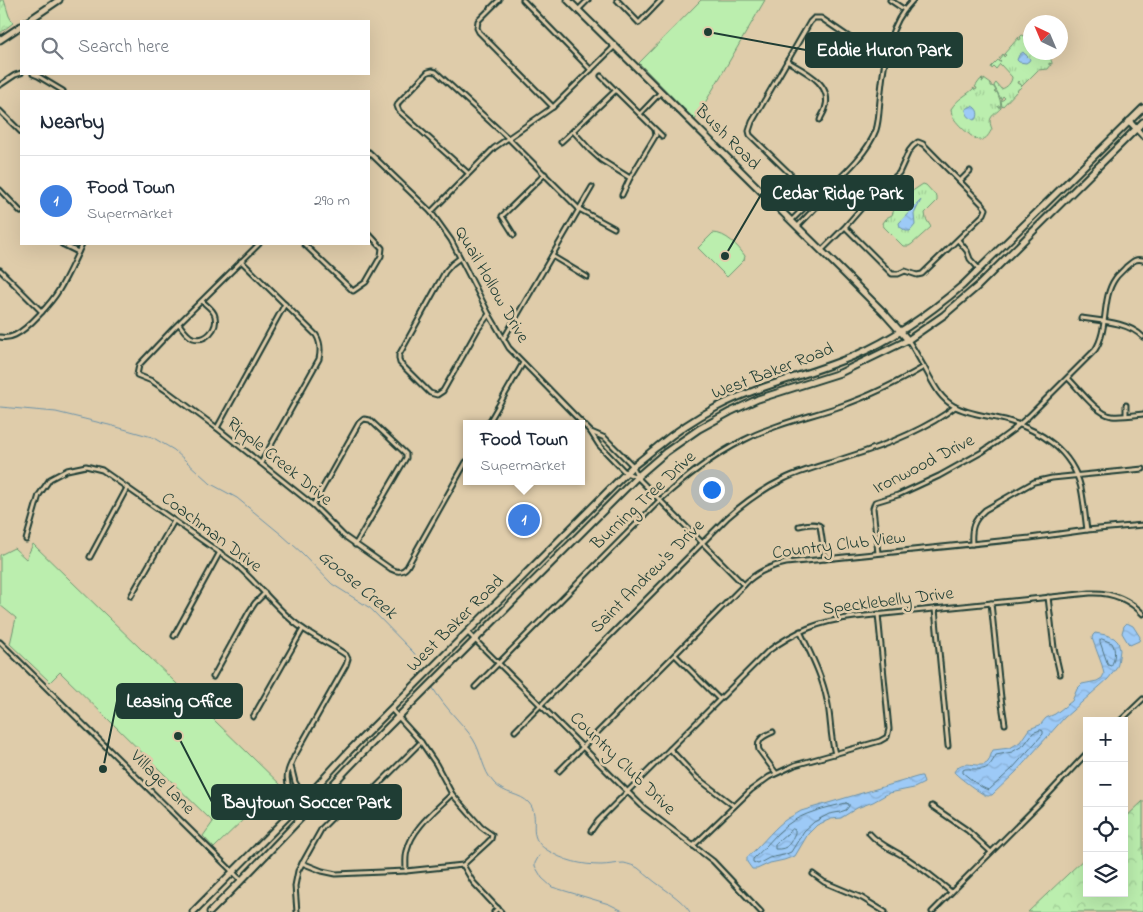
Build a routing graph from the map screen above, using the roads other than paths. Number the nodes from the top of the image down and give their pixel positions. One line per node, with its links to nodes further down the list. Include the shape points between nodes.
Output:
1 (60, 0): 14 (main road)
2 (499, 0): 28 (street, via 478,21 479,32)
3 (522, 0): 20 (street)
4 (568, 0): 11 (main road, Bush Road)
5 (577, 0): 11 (street)
6 (588, 0): 12 (street)
7 (617, 0): 8 (street, via 639,23)
8 (661, 0)
9 (890, 0): 13 (street)
10 (913, 0): 13 (street)
11 (572, 4): 12 (main road, Bush Road)
12 (578, 10): 17 (main road, Bush Road)
13 (905, 10): 19 (street, via 892,33)
14 (30, 20)
15 (20, 27): 16 (main road)
16 (0, 40)
17 (615, 46): 20 (street); 27 (main road, Bush Road)
18 (788, 61): 19 (street, via 814,18 821,18); 32 (street, via 822,85 826,109); 53 (street, via 752,122 750,136)
19 (884, 61): 53 (street, via 876,128 871,140 863,153)
20 (591, 70): 28 (street)
21 (20, 73): 24 (street)
22 (36, 75): 25 (street)
23 (601, 76): 26 (street)
24 (0, 85)
25 (61, 90)
26 (615, 90): 31 (street); 38 (street)
27 (661, 92): 31 (street); 58 (main road, Bush Road)
28 (553, 107): 41 (street)
29 (1143, 108): 33 (main road, West Baker Road)
30 (0, 111): 37 (street)
31 (640, 114): 35 (street)
32 (820, 120)
33 (1128, 121): 36 (street); 52 (main road, West Baker Road)
34 (1143, 122): 36 (main road, West Baker Road)
35 (654, 129): 39 (street); 47 (street, via 656,135)
36 (1136, 129): 40 (street); 54 (main road, West Baker Road)
37 (20, 131)
38 (574, 131): 42 (street); 47 (street, via 591,152)
39 (662, 136)
40 (1143, 136)
41 (508, 138): 45 (street); 45 (street, via 436,72 428,72 397,106); 46 (street)
42 (562, 142)
43 (370, 153): 57 (street, Quail Hollow Drive)
44 (970, 170): 48 (street)
45 (468, 174): 57 (street)
46 (545, 174): 55 (street); 62 (street, via 502,216)
47 (630, 178): 51 (street)
48 (960, 181): 60 (street, via 918,142 909,151 899,173); 64 (street, via 986,209)
49 (592, 187): 55 (street)
50 (0, 190): 56 (street)
51 (622, 195)
52 (1051, 198): 54 (main road); 75 (main road, West Baker Road)
53 (817, 200): 58 (street, via 810,202); 59 (street, via 815,208)
54 (1058, 206): 78 (main road, West Baker Road)
55 (580, 209): 61 (street); 71 (street)
56 (20, 211)
57 (431, 212): 72 (street, Quail Hollow Drive)
58 (791, 221): 59 (main road, Bush Road)
59 (797, 227): 69 (main road, Bush Road)
60 (845, 227): 64 (street, via 892,274 905,271 917,276 922,274); 69 (street)
61 (614, 228)
62 (514, 234)
63 (370, 235): 68 (street, via 382,248 381,256 366,282 353,291)
64 (958, 240): 75 (street)
65 (64, 245): 70 (street)
66 (82, 245): 70 (street)
67 (258, 245): 74 (street)
68 (305, 245)
69 (822, 251): 86 (main road, Bush Road)
70 (78, 252): 81 (street, via 59,291)
71 (552, 256): 77 (street); 89 (street)
72 (460, 258): 82 (street, Quail Hollow Drive); 82 (street, via 445,272 399,355 400,363 430,393 437,395)
73 (1143, 260): 84 (street, via 1136,259 1116,278 1110,289)
74 (241, 261): 79 (street); 80 (street)
75 (979, 269): 78 (main road); 86 (main road, West Baker Road, via 943,302)
76 (0, 270): 81 (street)
77 (587, 277)
78 (986, 277): 90 (main road, West Baker Road, via 963,300)
79 (202, 301): 85 (street); 85 (street, via 216,318 208,336 194,338)
80 (285, 304): 106 (street); 108 (street, via 316,335 321,352)
81 (42, 312): 87 (street, via 14,336)
82 (489, 314): 89 (street, Quail Hollow Drive)
83 (1081, 318): 84 (street)
84 (1104, 322): 88 (street, via 1126,326); 94 (street, Ironwood Drive, via 1098,346)
85 (178, 324): 106 (street, Ripple Creek Drive, via 139,365 137,375 167,390)
86 (901, 332): 90 (main road, Bush Road); 93 (main road, West Baker Road, via 855,356)
87 (0, 337)
88 (1143, 337)
89 (504, 338): 91 (street, Quail Hollow Drive)
90 (908, 340): 92 (street); 95 (main road, West Baker Road, via 840,373)
91 (523, 363): 102 (street); 103 (street, Quail Hollow Drive)
92 (924, 367): 98 (street, via 939,394); 116 (street, Burning Tree Drive, via 842,406 743,440 703,464)
93 (805, 373): 95 (main road); 97 (main road, West Baker Road)
94 (1068, 378): 100 (street, via 1102,412 1111,416); 104 (street, Ironwood Drive)
95 (809, 383): 101 (main road, West Baker Road, via 758,399)
96 (1126, 405): 100 (street)
97 (716, 407): 101 (main road); 109 (main road, West Baker Road, via 678,431)
98 (955, 407): 104 (street); 125 (street, Saint Andrew's Drive, via 883,445 800,472 777,483 739,507)
99 (1143, 414): 100 (street)
100 (1126, 415)
101 (720, 418): 114 (main road, West Baker Road, via 666,452)
102 (490, 420)
103 (578, 420)
104 (1020, 424): 113 (street, via 1047,438 1066,458); 129 (street, Ironwood Drive, via 998,442 954,468 875,502)
105 (585, 427): 107 (street, Quail Hollow Drive)
106 (216, 428): 108 (street, Ripple Creek Drive)
107 (590, 432): 109 (street, Quail Hollow Drive, via 605,438); 112 (street, Quail Hollow Drive)
108 (261, 463): 117 (street, Ripple Creek Drive)
109 (634, 466): 112 (main road, West Baker Road); 114 (street)
110 (463, 467): 126 (street, Ripple Creek Drive, via 402,572 391,569)
111 (1143, 470): 113 (street)
112 (626, 473): 114 (street); 122 (main road, West Baker Road)
113 (1077, 476): 121 (street); 127 (street, via 1034,482 985,510 976,518)
114 (637, 477): 116 (street); 123 (main road, West Baker Road)
115 (127, 488): 118 (street, Coachman Drive); 124 (street, Coachman Drive, via 102,470 86,466 67,470 50,480 38,495); 130 (street)
116 (660, 500): 125 (street); 147 (street, Burning Tree Drive)
117 (313, 505): 126 (street, Ripple Creek Drive); 126 (street, via 359,423 364,419 370,420 406,454 406,458)
118 (174, 521): 128 (street, Coachman Drive); 134 (street)
119 (1143, 525): 121 (street, Country Club View)
120 (799, 526): 131 (street, via 820,526)
121 (1087, 530): 127 (street, Country Club View)
122 (568, 531): 123 (main road); 142 (main road, West Baker Road)
123 (575, 538): 144 (main road, West Baker Road)
124 (26, 540)
125 (703, 543): 132 (street); 153 (street, Saint Andrew's Drive)
126 (354, 544)
127 (972, 544): 129 (street, Country Club View)
128 (220, 552): 133 (street, Coachman Drive); 143 (street)
129 (878, 553): 131 (street, Country Club View)
130 (90, 556)
131 (825, 559): 132 (street, Country Club View, via 778,564 757,573)
132 (744, 585): 146 (street, Country Club View)
133 (265, 594): 140 (street, Coachman Drive); 149 (street, via 249,612)
134 (131, 596)
135 (1048, 597): 136 (street, Specklebelly Drive); 139 (street, Specklebelly Drive, via 1104,593 1126,601); 148 (street)
136 (992, 602): 137 (street, Specklebelly Drive); 158 (street)
137 (935, 609): 138 (street, Specklebelly Drive); 162 (street)
138 (878, 614): 141 (street, Specklebelly Drive, via 832,620); 165 (street, via 889,733 884,740)
139 (1143, 614)
140 (303, 629): 156 (street); 167 (street, Coachman Drive, via 348,659)
141 (800, 631): 151 (street, Specklebelly Drive, via 768,652); 165 (street, via 823,684)
142 (467, 632): 144 (street, Country Club Drive); 154 (main road, West Baker Road)
143 (174, 636)
144 (475, 640): 147 (street, Country Club Drive); 155 (main road, West Baker Road)
145 (0, 642): 183 (street, Village Lane)
146 (675, 655): 151 (street); 163 (street, Country Club View)
147 (498, 663): 150 (street, Burning Tree Drive); 153 (street, Country Club Drive)
148 (1060, 674)
149 (213, 677)
150 (475, 687)
151 (719, 699): 164 (street, Specklebelly Drive)
152 (1143, 700): 157 (street)
153 (541, 705): 159 (street, Saint Andrew's Drive); 163 (street, Country Club Drive)
154 (391, 709): 155 (street); 172 (main road, West Baker Road)
155 (398, 716): 161 (street); 175 (main road, West Baker Road)
156 (253, 717)
157 (1124, 717)
158 (1006, 724)
159 (515, 731)
160 (772, 732): 169 (street, via 760,740 758,747)
161 (421, 742): 171 (street); 180 (street, via 361,802 325,824)
162 (948, 746)
163 (583, 747): 168 (street, Country Club View); 170 (street, Country Club Drive)
164 (670, 749): 170 (street, Specklebelly Drive); 173 (street, via 696,776)
165 (835, 754): 169 (street)
166 (1083, 757): 179 (street)
167 (291, 765): 172 (street, Coachman Drive); 172 (street, Coachman Drive, via 288,785 296,799)
168 (559, 771)
169 (776, 773): 173 (street)
170 (627, 791): 176 (street, Specklebelly Drive); 178 (street, Country Club Drive, via 648,812)
171 (452, 794): 181 (street, via 492,835 488,843); 182 (street, via 412,837 406,856)
172 (303, 801): 175 (street, Coachman Drive); 183 (main road, West Baker Road)
173 (734, 806): 178 (street)
174 (932, 806): 179 (street, via 967,830)
175 (311, 808): 185 (main road, West Baker Road)
176 (591, 831)
177 (869, 833): 186 (street, via 925,870)
178 (693, 846): 193 (street, Country Club Drive, via 718,866)
179 (991, 852): 186 (street)
180 (302, 863): 182 (street, via 330,873); 190 (street, via 296,880)
181 (463, 865): 182 (street); 187 (street, via 472,882)
182 (406, 871)
183 (233, 872): 185 (street, Village Lane); 188 (main road, West Baker Road)
184 (813, 874): 194 (street)
185 (242, 880): 189 (main road, West Baker Road)
186 (951, 892): 195 (street)
187 (498, 908): 191 (street); 192 (street)
188 (193, 912)
189 (210, 912)
190 (297, 912)
191 (494, 912)
192 (501, 912)
193 (761, 912)
194 (885, 912)
195 (932, 912)

